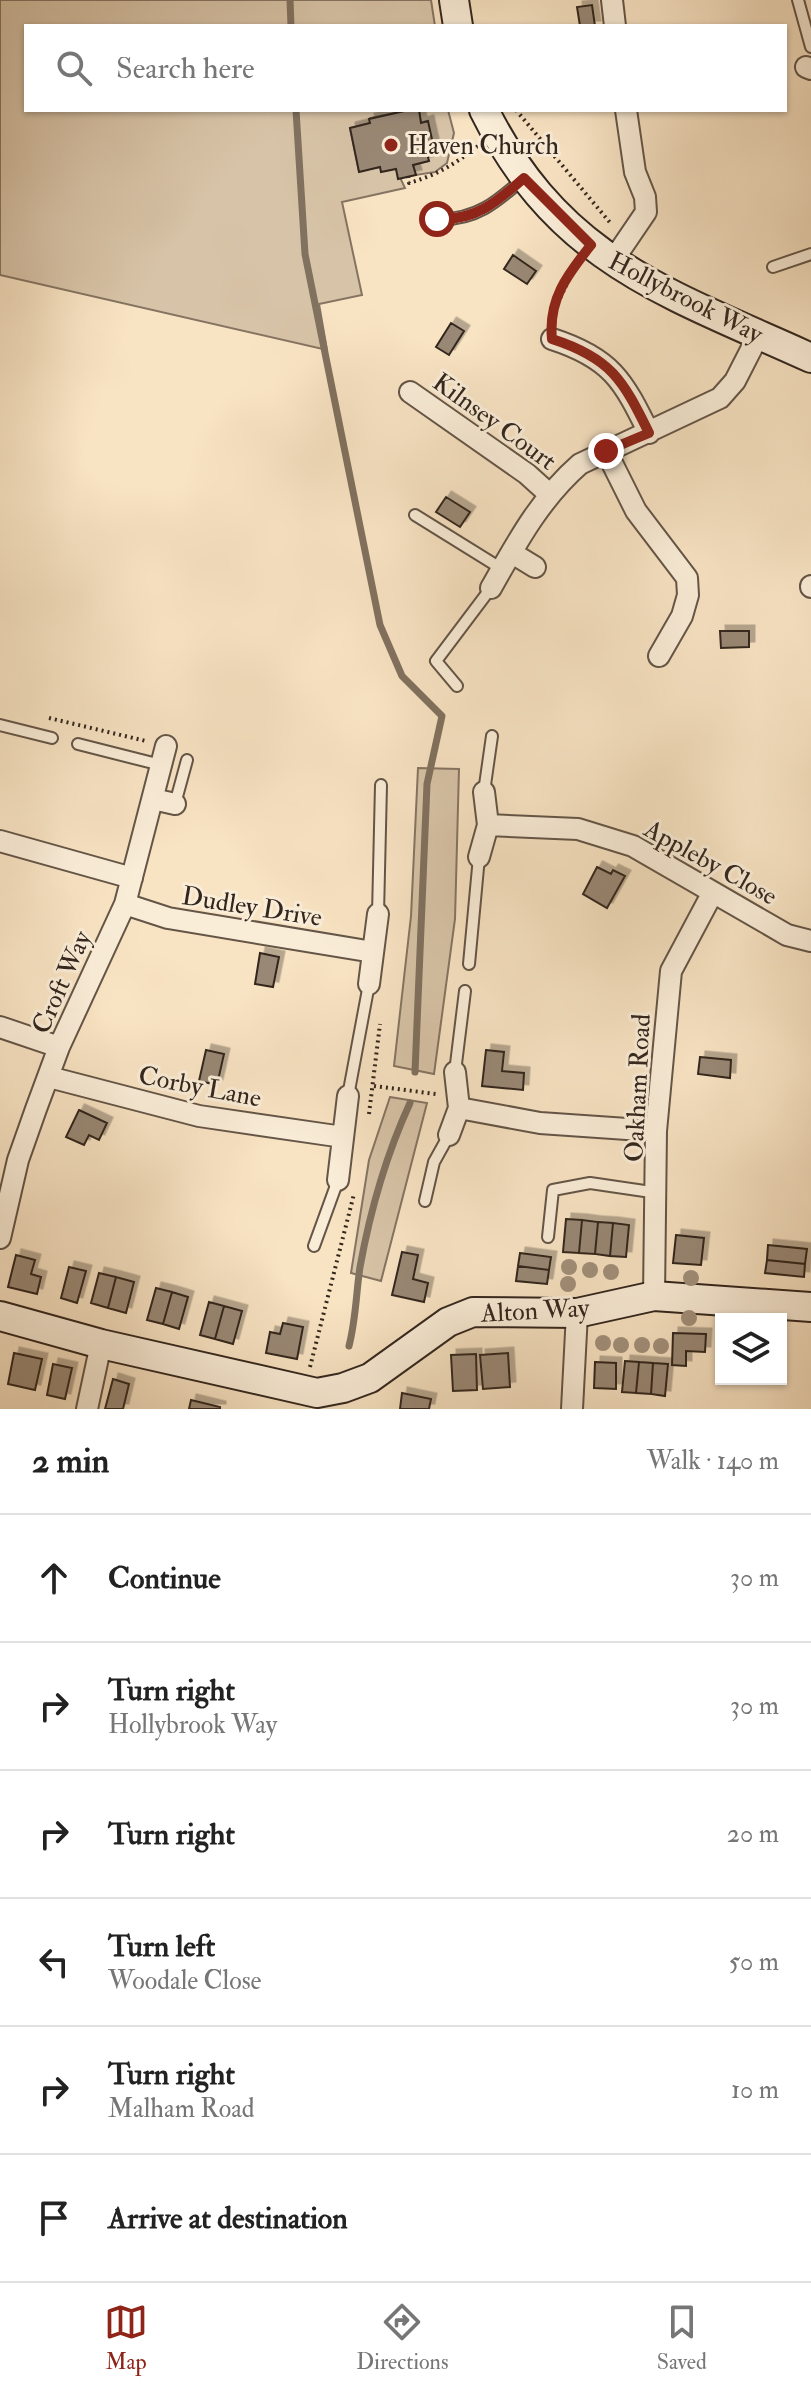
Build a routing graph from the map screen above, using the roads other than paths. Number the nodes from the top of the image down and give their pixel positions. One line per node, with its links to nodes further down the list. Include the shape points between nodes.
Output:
1 (454, 0): 4 (street)
2 (612, 0): 5 (street)
3 (798, 0): 6 (lane)
4 (458, 24)
5 (615, 24)
6 (809, 61)
7 (626, 112): 11 (street, via 646,212)
8 (490, 122): 9 (street, Hollybrook Way)
9 (524, 178): 10 (lane, via 493,206 474,215); 11 (street, Hollybrook Way)
10 (437, 219)
11 (610, 250): 14 (street, Hollybrook Way, via 659,290)
12 (811, 254): 13 (lane)
13 (773, 267)
14 (759, 334): 16 (street, Hollybrook Way); 18 (street, via 720,398)
15 (552, 339): 18 (street, via 579,347 620,377)
16 (811, 358)
17 (410, 392): 20 (street, Kilnsey Court)
18 (649, 433): 19 (street)
19 (606, 451): 20 (street, via 580,464); 25 (street, via 636,511 687,578 682,616)
20 (548, 493): 22 (street)
21 (415, 515): 22 (lane)
22 (507, 561): 23 (street); 24 (street)
23 (535, 567)
24 (491, 588): 26 (lane, via 436,661)
25 (659, 656)
26 (457, 686)
27 (0, 725): 29 (lane)
28 (492, 736): 34 (lane)
29 (52, 738)
30 (78, 744): 31 (lane)
31 (163, 756): 35 (street, Croft Way)
32 (187, 760): 36 (lane)
33 (381, 785): 43 (lane)
34 (484, 792): 37 (street)
35 (153, 799): 36 (street); 40 (street, Croft Way)
36 (175, 804)
37 (488, 825): 39 (street); 41 (street, Appleby Close, via 578,829 633,846)
38 (0, 841): 40 (street)
39 (479, 857): 46 (lane)
40 (132, 878): 42 (street, Croft Way)
41 (712, 894): 44 (street, Appleby Close, via 787,935); 55 (street, Oakham Road, via 671,971)
42 (125, 904): 45 (street, Dudley Drive, via 168,918); 50 (street, Croft Way)
43 (378, 914): 45 (street)
44 (811, 941)
45 (373, 952): 47 (street)
46 (469, 964)
47 (369, 984): 53 (lane)
48 (465, 991): 51 (lane)
49 (0, 1027): 50 (street)
50 (59, 1047): 52 (street, Croft Way)
51 (455, 1072): 54 (street)
52 (49, 1077): 57 (street, Corby Lane, via 199,1116); 62 (street, Croft Way, via 18,1160)
53 (348, 1096): 57 (street)
54 (459, 1102): 55 (street, via 540,1123); 56 (street)
55 (656, 1131): 59 (street, Oakham Road)
56 (449, 1135): 60 (lane, via 434,1162)
57 (343, 1137): 58 (street)
58 (338, 1180): 63 (lane)
59 (658, 1193): 61 (lane, via 590,1183 553,1190); 64 (street, Oakham Road)
60 (425, 1201)
61 (548, 1237)
62 (0, 1238)
63 (314, 1246)
64 (654, 1296): 65 (street, Alton Way); 66 (street, Alton Way)
65 (811, 1307)
66 (577, 1313): 68 (street, Alton Way, via 473,1312 448,1322 370,1378 317,1393); 70 (street)
67 (0, 1316): 68 (street, Alton Way)
68 (101, 1344): 69 (street)
69 (87, 1409)
70 (572, 1409)

